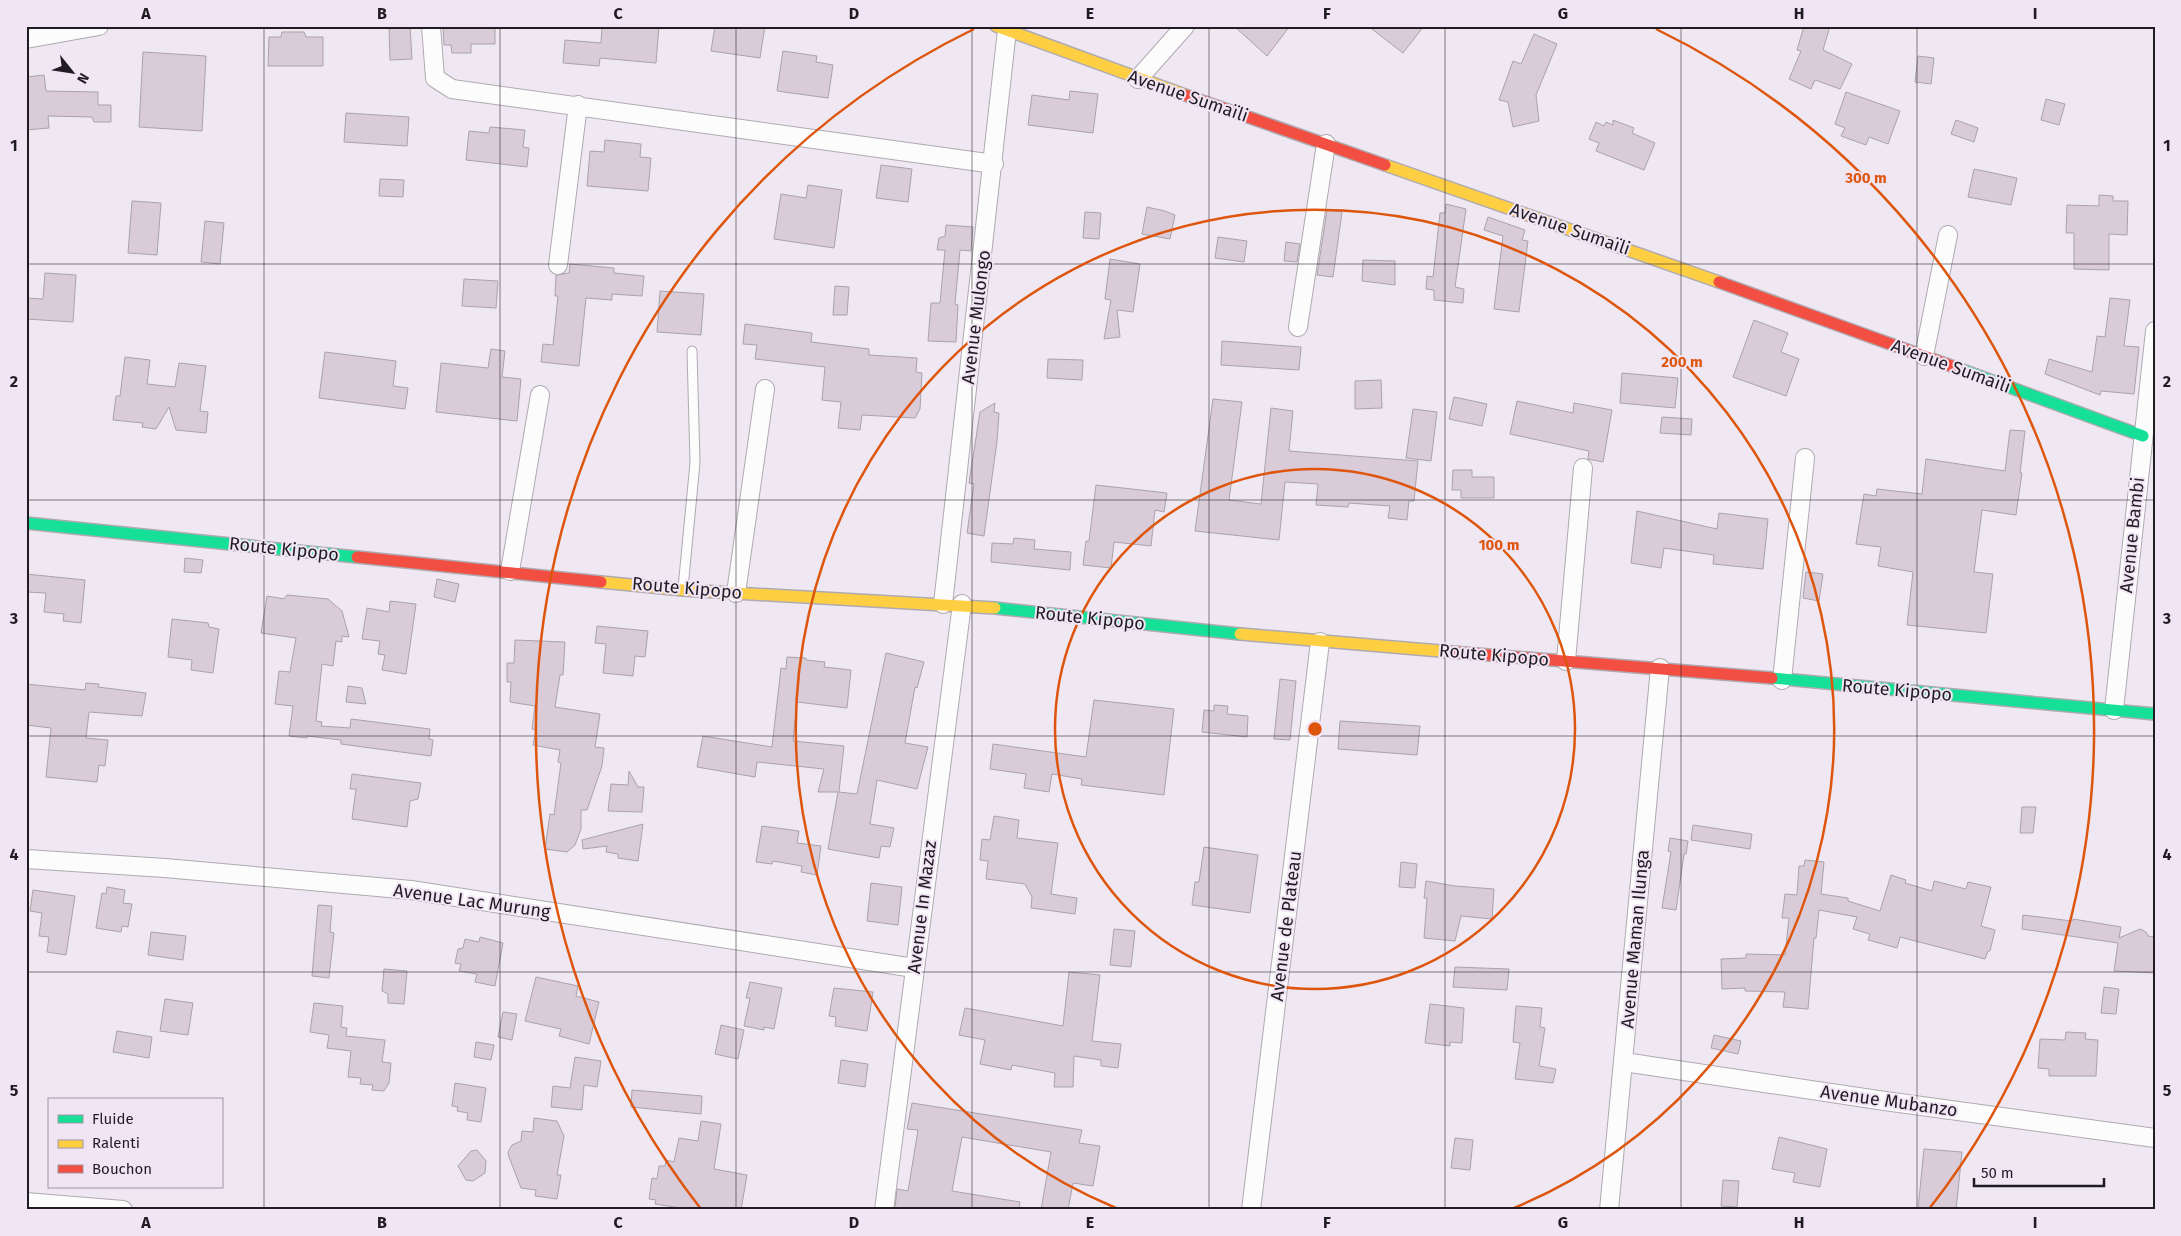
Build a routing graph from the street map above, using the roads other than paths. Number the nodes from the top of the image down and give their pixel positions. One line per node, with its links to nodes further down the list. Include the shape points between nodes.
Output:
1 (99, 26): 5 (street)
2 (431, 26): 7 (street, via 434,78 446,87)
3 (1184, 26): 6 (street)
4 (1002, 28): 6 (main road, Avenue Sumaïli); 9 (street, Avenue Mulongo)
5 (26, 39)
6 (1138, 79): 8 (main road, Avenue Sumaïli)
7 (578, 104): 9 (street); 11 (street)
8 (1326, 144): 12 (street); 15 (main road, Avenue Sumaïli)
9 (994, 164): 25 (street, Avenue Mulongo)
10 (1948, 235): 15 (street)
11 (558, 265)
12 (1298, 327)
13 (2155, 332): 18 (street, Avenue Bambi)
14 (692, 351): 23 (lane, via 695,464)
15 (1924, 356): 18 (main road, Avenue Sumaïli)
16 (766, 389): 24 (street)
17 (540, 395): 22 (street)
18 (2143, 436): 31 (street, Avenue Bambi)
19 (1805, 458): 30 (street)
20 (1583, 468): 28 (street)
21 (26, 523): 22 (main road, Route Kipopo)
22 (510, 571): 23 (main road, Route Kipopo)
23 (683, 590): 24 (main road, Route Kipopo)
24 (736, 593): 25 (main road, Route Kipopo)
25 (943, 604): 26 (main road, Route Kipopo)
26 (962, 604): 27 (main road, Route Kipopo); 34 (street, Avenue In Mazaz)
27 (1320, 642): 28 (main road, Route Kipopo); 40 (street, Avenue de Plateau)
28 (1566, 661): 29 (main road, Route Kipopo)
29 (1660, 668): 30 (main road, Route Kipopo); 35 (street, Avenue Maman Ilunga)
30 (1782, 680): 31 (main road, Route Kipopo)
31 (2114, 710): 32 (main road, Route Kipopo)
32 (2155, 714)
33 (26, 859): 34 (street, Avenue Lac Murung, via 411,890)
34 (914, 968): 39 (street, Avenue In Mazaz)
35 (1624, 1062): 36 (street, Avenue Mubanzo); 41 (street, Avenue Maman Ilunga)
36 (2155, 1138)
37 (26, 1202): 38 (street)
38 (123, 1210)
39 (884, 1210)
40 (1251, 1210)
41 (1609, 1210)

